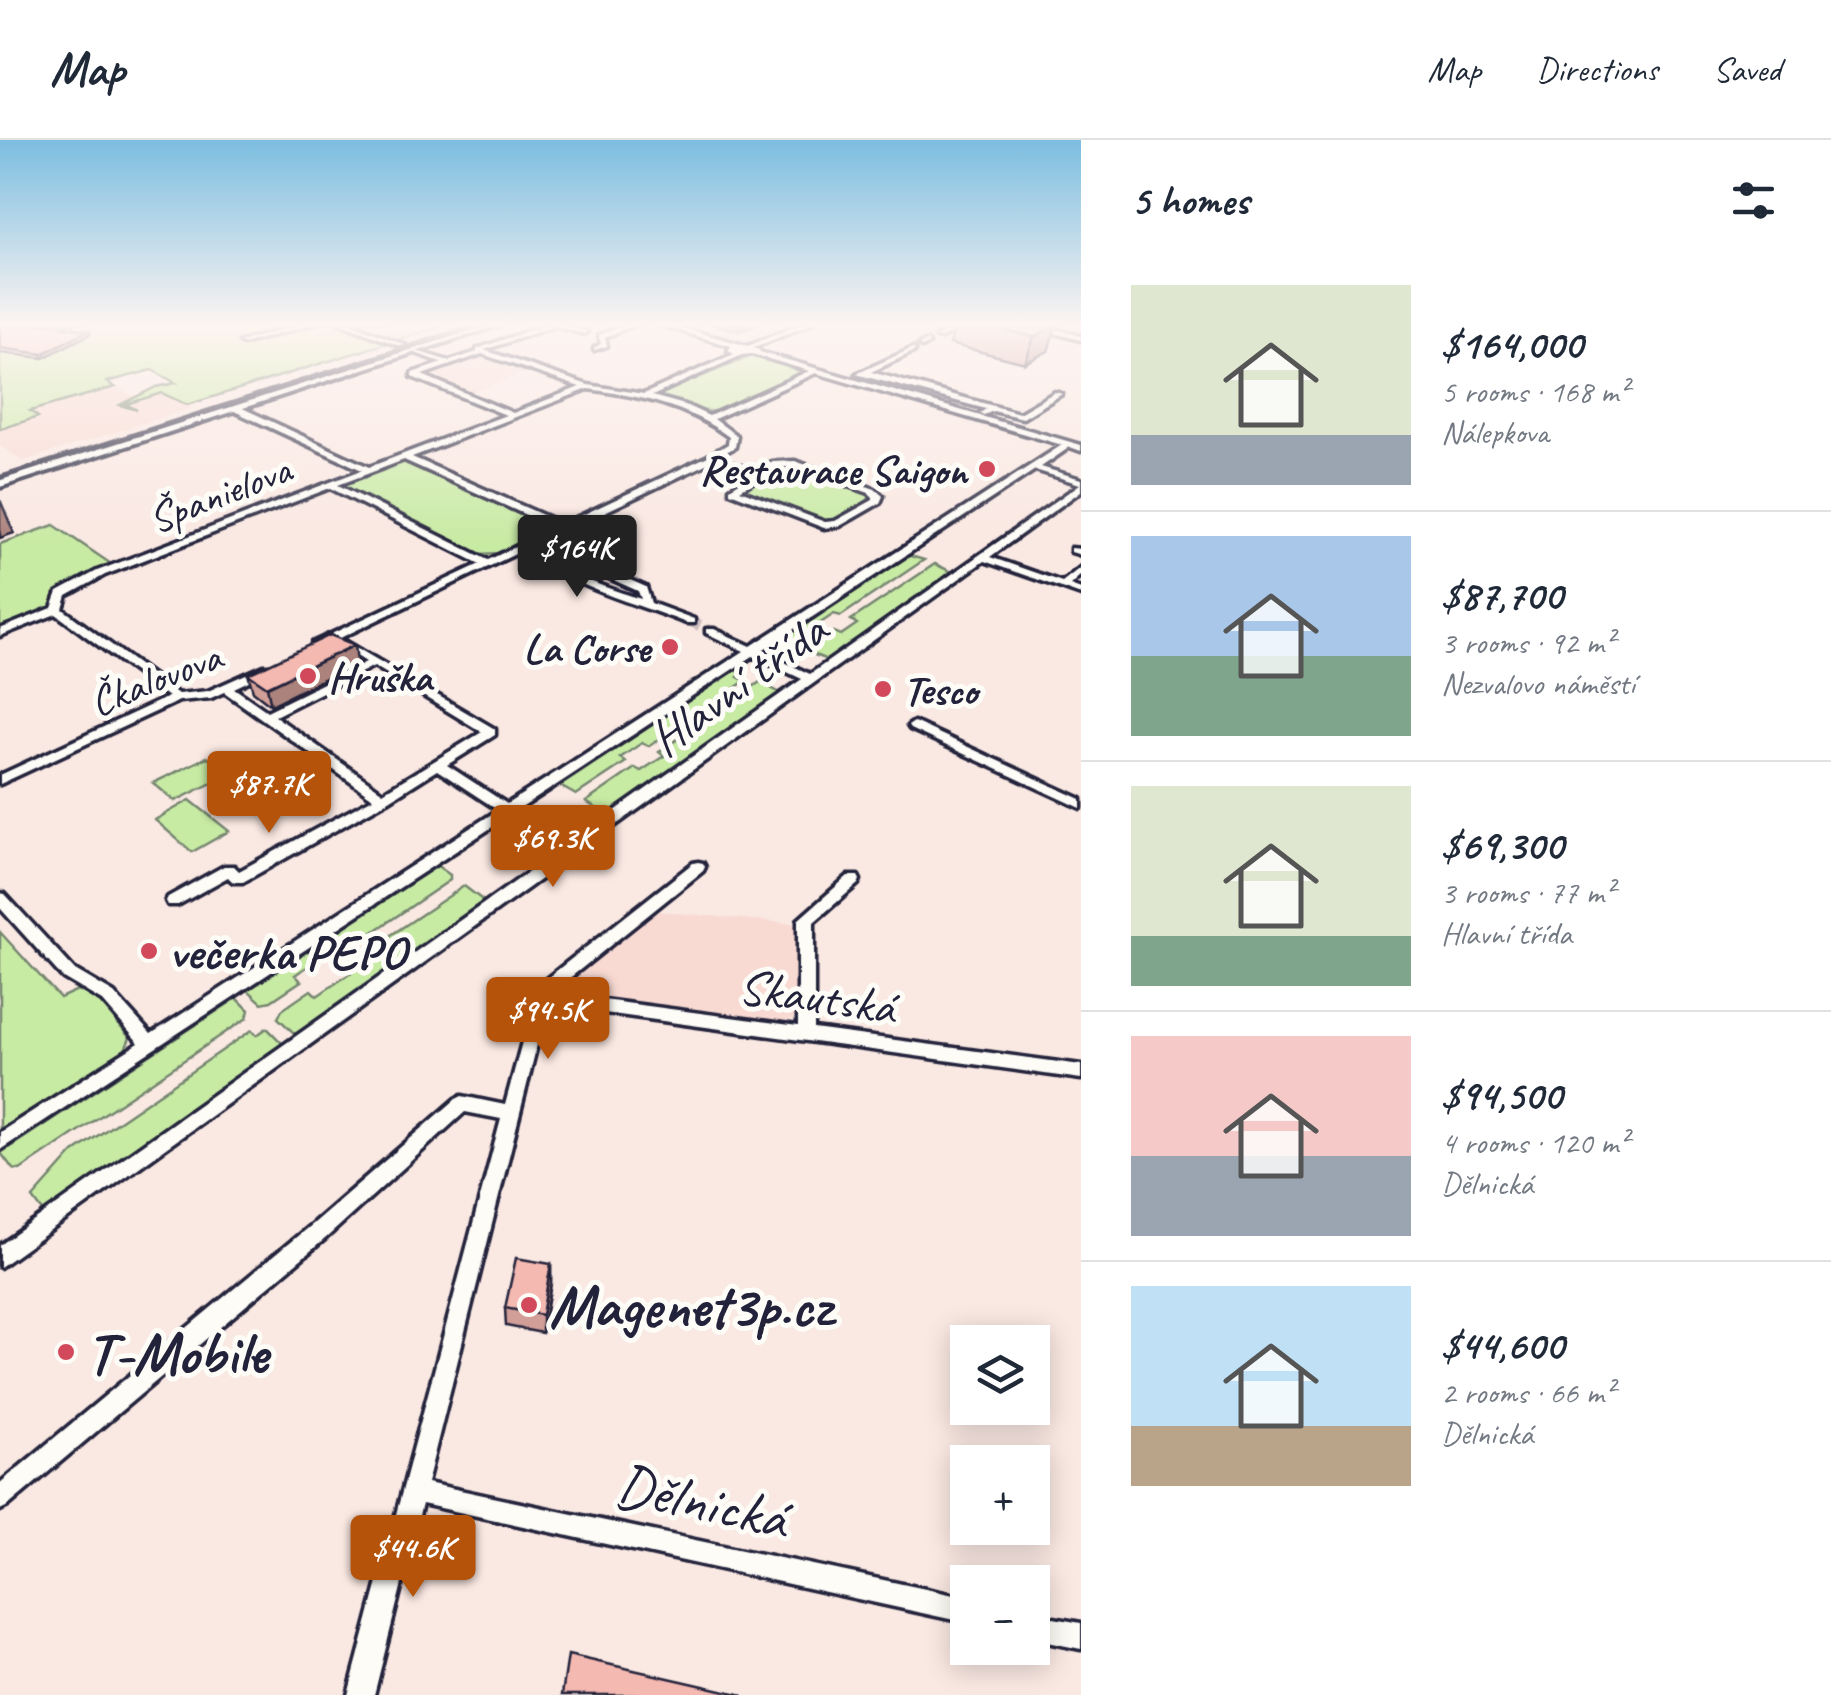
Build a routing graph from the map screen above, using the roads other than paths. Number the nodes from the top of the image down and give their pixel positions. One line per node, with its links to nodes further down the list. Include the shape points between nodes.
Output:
1 (250, 396): 20 (main road)
2 (272, 396): 10 (main road)
3 (463, 396): 12 (street)
4 (564, 396): 12 (street, Španielova)
5 (647, 396): 13 (street, Španielova)
6 (760, 396): 13 (street)
7 (900, 396): 14 (street)
8 (948, 396): 11 (street)
9 (1055, 396): 11 (street, via 1020,416)
10 (236, 408): 19 (street); 22 (main road)
11 (992, 408): 14 (street)
12 (512, 415): 16 (street, Španielova)
13 (712, 417): 17 (street, via 734,436 732,445)
14 (976, 418): 15 (street)
15 (1074, 446): 18 (street, Hlavní třída)
16 (404, 456): 19 (street, Španielova); 25 (street)
17 (708, 459): 21 (street); 25 (street, Čkalovova)
18 (1034, 467): 24 (street); 37 (street, Hlavní třída)
19 (368, 470): 23 (street, Španielova)
20 (0, 471)
21 (756, 474): 21 (street, via 733,490 813,523 837,524 878,496 795,464)
22 (0, 483)
23 (330, 485): 28 (street); 32 (street, Španielova, via 70,587)
24 (1081, 485): 27 (street, Hlavní třída)
25 (561, 527): 26 (street, Čkalovova)
26 (528, 546): 28 (street, Čkalovova); 33 (street, via 547,564 624,600 647,601)
27 (982, 558): 30 (street); 41 (street, Hlavní třída)
28 (486, 563): 36 (street, Čkalovova)
29 (1081, 570): 30 (street)
30 (1063, 586): 31 (street)
31 (1081, 592)
32 (57, 610): 35 (street, Španielova); 43 (street)
33 (690, 620)
34 (710, 631): 37 (street)
35 (0, 632)
36 (333, 637): 38 (street, Čkalovova); 40 (street)
37 (752, 651): 41 (street); 50 (street, Hlavní třída)
38 (297, 654)
39 (280, 662): 42 (street, Čkalovova)
40 (374, 662): 44 (street); 46 (street, via 491,732)
41 (811, 679): 61 (street, Hlavní třída)
42 (226, 688): 43 (street, Čkalovova); 44 (street)
43 (176, 698): 47 (street, Čkalovova)
44 (266, 716): 48 (street)
45 (914, 726): 49 (street)
46 (438, 764): 48 (street); 50 (street)
47 (0, 780)
48 (383, 798): 54 (street, via 238,878 229,870)
49 (1081, 804)
50 (507, 810): 57 (street, Hlavní třída)
51 (698, 866): 55 (street, via 543,990)
52 (853, 880): 56 (street, via 806,920)
53 (0, 898): 57 (street, via 69,974 108,997)
54 (173, 900)
55 (542, 998): 56 (street, Skautská); 59 (street)
56 (806, 1034): 58 (street, Skautská)
57 (150, 1044): 60 (street, Hlavní třída)
58 (1081, 1072)
59 (508, 1113): 62 (street); 63 (street, via 462,1104)
60 (0, 1142)
61 (0, 1257)
62 (413, 1491): 64 (street, Dělnická); 67 (street)
63 (0, 1498)
64 (950, 1607)
65 (1050, 1630): 66 (street)
66 (1081, 1636)
67 (361, 1695)

